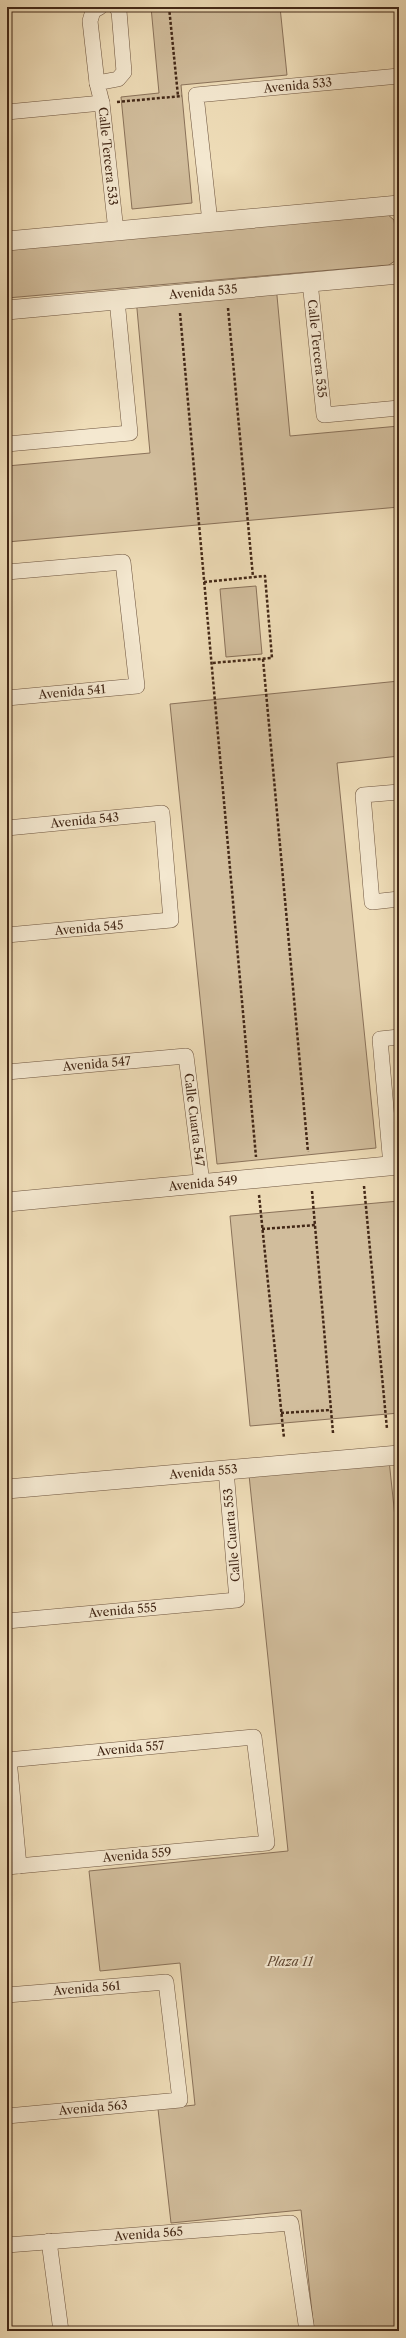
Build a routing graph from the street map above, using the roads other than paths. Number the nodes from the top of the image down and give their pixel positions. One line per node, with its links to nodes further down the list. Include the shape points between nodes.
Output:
1 (100, 7): 4 (street, Calle Tercera 533, via 93,12 90,21)
2 (116, 7): 4 (street, via 119,11 124,72 118,79)
3 (399, 76): 8 (street, Avenida 533, via 196,95)
4 (97, 82): 5 (street, Calle Tercera 533)
5 (102, 103): 6 (street); 9 (street, Calle Tercera 533)
6 (7, 112)
7 (399, 205): 8 (street)
8 (210, 222): 9 (street)
9 (116, 231): 10 (street)
10 (7, 240)
11 (399, 274): 12 (street, Avenida 535)
12 (310, 282): 13 (street, Avenida 535); 15 (street, Calle Tercera 535, via 324,415)
13 (117, 300): 14 (street, Avenida 535); 16 (street, via 130,433)
14 (7, 310)
15 (399, 408)
16 (7, 444)
17 (7, 572): 18 (street, Avenida 541, via 123,562 137,686)
18 (7, 698)
19 (399, 792): 21 (street, via 363,795 372,902)
20 (7, 828): 22 (street, Avenida 543, via 162,814)
21 (399, 899)
22 (171, 920): 23 (street, Avenida 545)
23 (7, 935)
24 (399, 1037): 27 (street, via 380,1038)
25 (186, 1056): 26 (street, Avenida 547); 28 (street, Calle Cuarta 547)
26 (7, 1072)
27 (395, 1165): 28 (street, Avenida 549)
28 (202, 1183): 29 (street, Avenida 549)
29 (7, 1202)
30 (399, 1455): 31 (street, Avenida 553)
31 (226, 1470): 32 (street, Avenida 553); 33 (street, Calle Cuarta 553)
32 (7, 1489)
33 (237, 1600): 34 (street, Avenida 555)
34 (7, 1620)
35 (8, 1760): 36 (street, Avenida 557, via 254,1737); 37 (street)
36 (267, 1843): 37 (street, Avenida 559)
37 (13, 1867)
38 (7, 1995): 39 (street, Avenida 561, via 166,1982)
39 (180, 2100): 40 (street, Avenida 563)
40 (7, 2116)
41 (49, 2242): 42 (street, Avenida 565); 43 (street); 44 (street, Avenida 565, via 291,2223)
42 (7, 2245)
43 (61, 2331)
44 (307, 2331)

